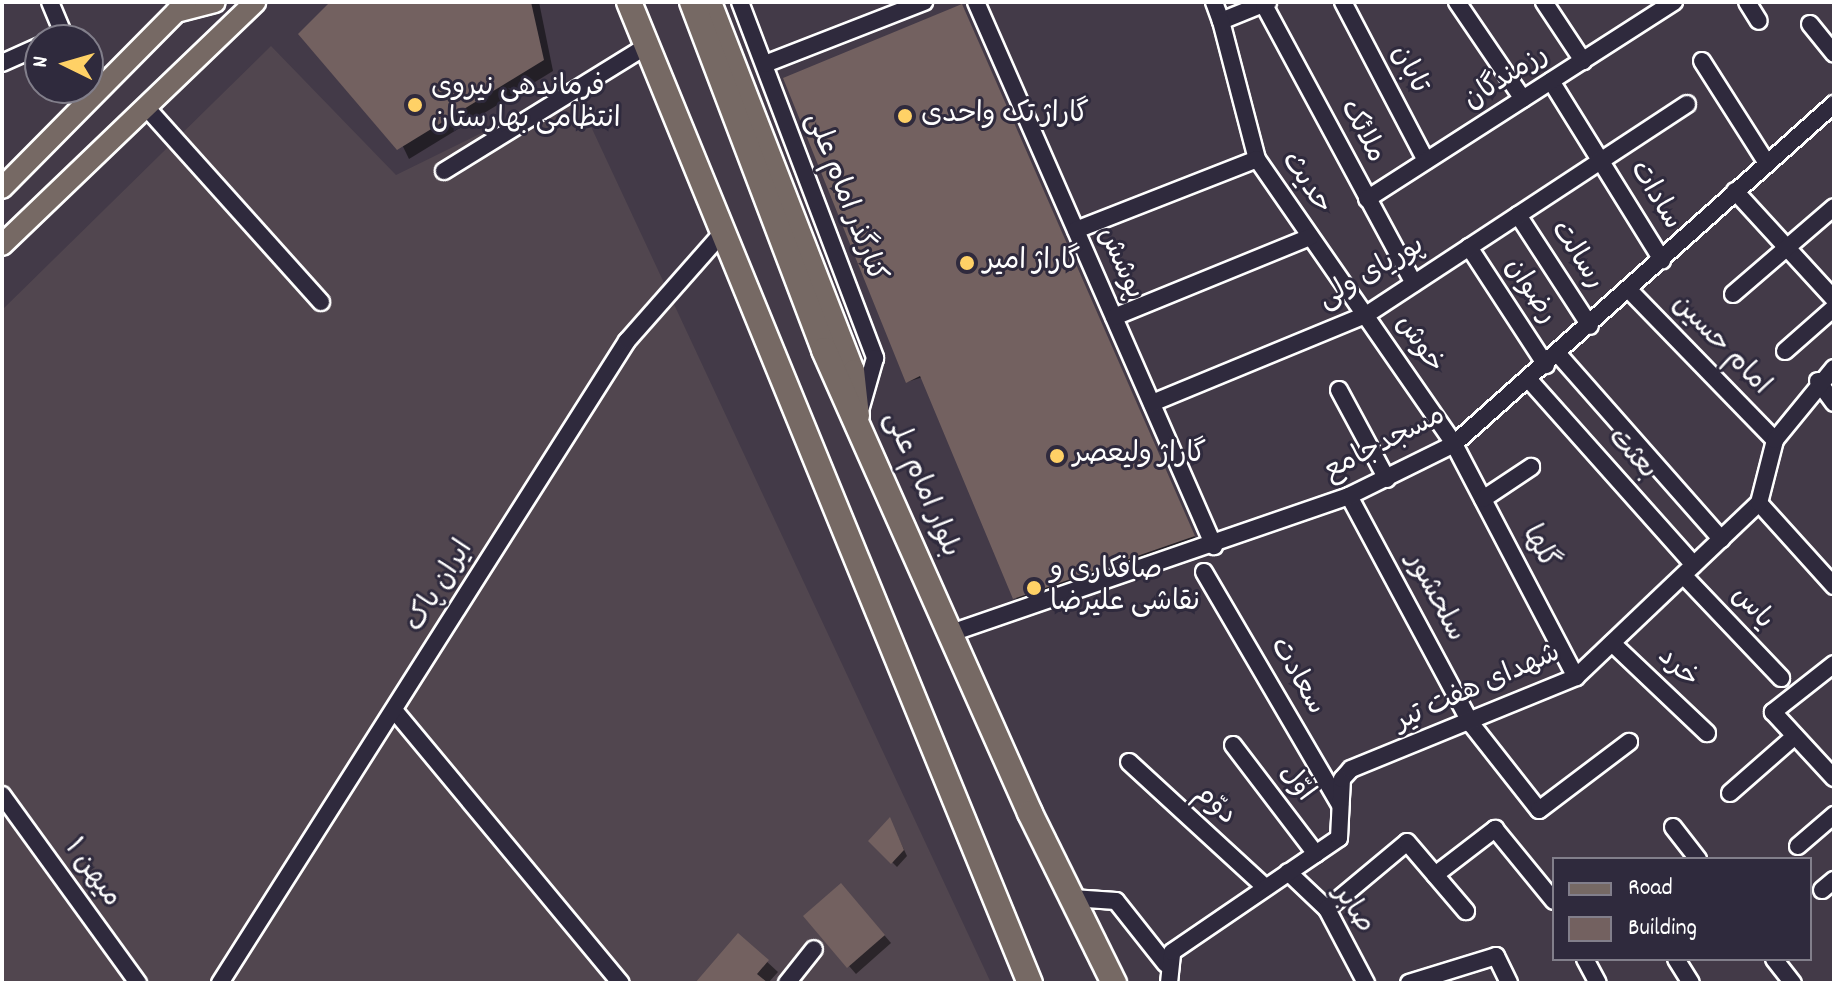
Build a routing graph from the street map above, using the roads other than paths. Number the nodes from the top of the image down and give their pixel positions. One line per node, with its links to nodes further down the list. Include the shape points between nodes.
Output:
1 (51, 2): 21 (street)
2 (215, 2): 17 (main road)
3 (255, 2): 36 (main road)
4 (629, 2): 23 (highway)
5 (692, 2): 71 (highway, بلوار امام علی, via 824,350)
6 (711, 2): 71 (main road, via 854,370)
7 (740, 2): 29 (street, کنارگذر امام علی)
8 (924, 2): 29 (street)
9 (976, 2): 47 (street, پوشش)
10 (1214, 2): 19 (street, حدیث)
11 (1343, 2): 39 (street, تابان)
12 (1457, 2): 32 (street)
13 (1544, 2): 26 (street)
14 (1674, 2): 18 (street, رزمندگان)
15 (1747, 2): 20 (street)
16 (1266, 3): 19 (street); 44 (street, ملائک)
17 (181, 7): 30 (main road)
18 (1655, 7): 26 (street, رزمندگان)
19 (1221, 21): 37 (street, حدیث)
20 (1759, 21)
21 (58, 24)
22 (1810, 24): 25 (street)
23 (646, 46): 41 (street); 48 (highway)
24 (24, 53): 28 (street)
25 (1834, 54)
26 (1583, 61): 31 (street, رزمندگان)
27 (1702, 61): 40 (street)
28 (2, 63)
29 (765, 64): 71 (street, کنارگذر امام علی, via 875,358)
30 (104, 81)
31 (1551, 81): 32 (street, رزمندگان); 38 (street, سادات)
32 (1523, 99): 39 (street, رزمندگان)
33 (81, 104): 42 (main road)
34 (1687, 104): 38 (street, پوریای ولی)
35 (1834, 104): 40 (street, مسجدجامع)
36 (146, 107): 50 (main road); 58 (street)
37 (1257, 159): 47 (street); 49 (street, حدیث)
38 (1602, 160): 46 (street, پوریای ولی); 53 (street, سادات)
39 (1426, 161): 44 (street, رزمندگان)
40 (1766, 162): 43 (street, مسجدجامع)
41 (444, 171)
42 (2, 188)
43 (1735, 191): 52 (street); 53 (street, مسجدجامع)
44 (1367, 199): 54 (street, ملائک)
45 (1834, 207): 52 (street)
46 (1518, 215): 51 (street, پوریای ولی); 62 (street, رسالت)
47 (1076, 230): 61 (street, پوشش)
48 (723, 232): 89 (street, ایران پاک, via 627,341); 121 (highway)
49 (1310, 237): 60 (street, حدیث); 61 (street)
50 (2, 245)
51 (1469, 247): 54 (street, پوریای ولی); 64 (street, رضوان)
52 (1786, 250): 56 (street); 57 (street)
53 (1662, 260): 55 (street, مسجدجامع)
54 (1414, 283): 60 (street, پوریای ولی)
55 (1629, 290): 62 (street, مسجدجامع); 72 (street, امام حسین)
56 (1733, 294)
57 (1834, 299)
58 (321, 302)
59 (1834, 308): 63 (street)
60 (1366, 315): 69 (street, پوریای ولی); 73 (street, خوش)
61 (1114, 317): 69 (street, پوشش)
62 (1590, 326): 64 (street, مسجدجامع)
63 (1785, 351)
64 (1552, 360): 66 (street, مسجدجامع); 79 (street, رضوان)
65 (1834, 368): 67 (street)
66 (1530, 381): 73 (street, مسجدجامع); 81 (street, بعثت)
67 (1818, 381): 70 (street); 72 (street)
68 (1339, 390): 75 (street)
69 (1152, 403): 80 (street, پوشش)
70 (1834, 403)
71 (859, 416): 84 (highway, بلوار امام علی)
72 (1775, 440): 78 (street)
73 (1454, 444): 75 (street, مسجدجامع); 77 (street, گلها)
74 (1531, 467): 77 (street)
75 (1387, 479): 76 (street, مسجدجامع)
76 (1349, 496): 80 (street, مسجدجامع); 90 (street, سلحشور)
77 (1483, 499): 87 (street, گلها)
78 (1759, 503): 79 (street, شهدای هفت تیر); 83 (street)
79 (1721, 539): 81 (street, شهدای هفت تیر)
80 (1214, 546): 84 (street, مسجدجامع)
81 (1689, 570): 85 (street, شهدای هفت تیر); 88 (street, یاس)
82 (1204, 572): 99 (street, سعادت)
83 (1834, 586)
84 (951, 633): 108 (highway, بلوار امام علی)
85 (1612, 643): 87 (street, شهدای هفت تیر); 91 (street, خرد)
86 (1834, 664): 92 (street, via 1773,712)
87 (1576, 677): 90 (street, شهدای هفت تیر)
88 (1781, 678)
89 (394, 710): 118 (street, ایران پاک); 119 (street)
90 (1472, 725): 93 (street, سلحشور, via 1539,810); 99 (street, شهدای هفت تیر, via 1351,769 1342,779)
91 (1707, 733)
92 (1795, 736): 96 (street); 97 (street)
93 (1629, 742)
94 (1233, 745): 103 (street, اوّل)
95 (1129, 762): 107 (street, دوّم)
96 (1834, 778)
97 (1730, 793)
98 (2, 795): 117 (street, میهن ۱)
99 (1342, 808): 103 (street, شهدای هفت تیر, via 1339,838)
100 (1834, 815): 102 (street)
101 (1673, 827): 104 (street)
102 (1798, 846)
103 (1316, 854): 105 (street, شهدای هفت تیر)
104 (1696, 857)
105 (1288, 872): 107 (street, شهدای هفت تیر); 110 (street, صابر)
106 (1435, 875): 109 (street, via 1495,829); 110 (street, via 1407,842); 111 (street)
107 (1265, 887): 116 (street, شهدای هفت تیر, via 1172,952)
108 (1072, 898): 116 (street, via 1116,901); 122 (highway, بلوار امام علی)
109 (1552, 899)
110 (1327, 909): 124 (street, صابر)
111 (1466, 911)
112 (814, 949): 120 (street)
113 (1586, 961): 127 (street)
114 (1677, 961): 128 (street)
115 (1776, 961): 129 (street)
116 (1166, 964): 123 (street)
117 (138, 983)
118 (220, 983)
119 (621, 983)
120 (787, 983)
121 (1030, 983)
122 (1114, 983)
123 (1169, 983)
124 (1366, 983)
125 (1409, 983): 126 (street, via 1496,956)
126 (1509, 983)
127 (1598, 983)
128 (1691, 983)
129 (1793, 983)

